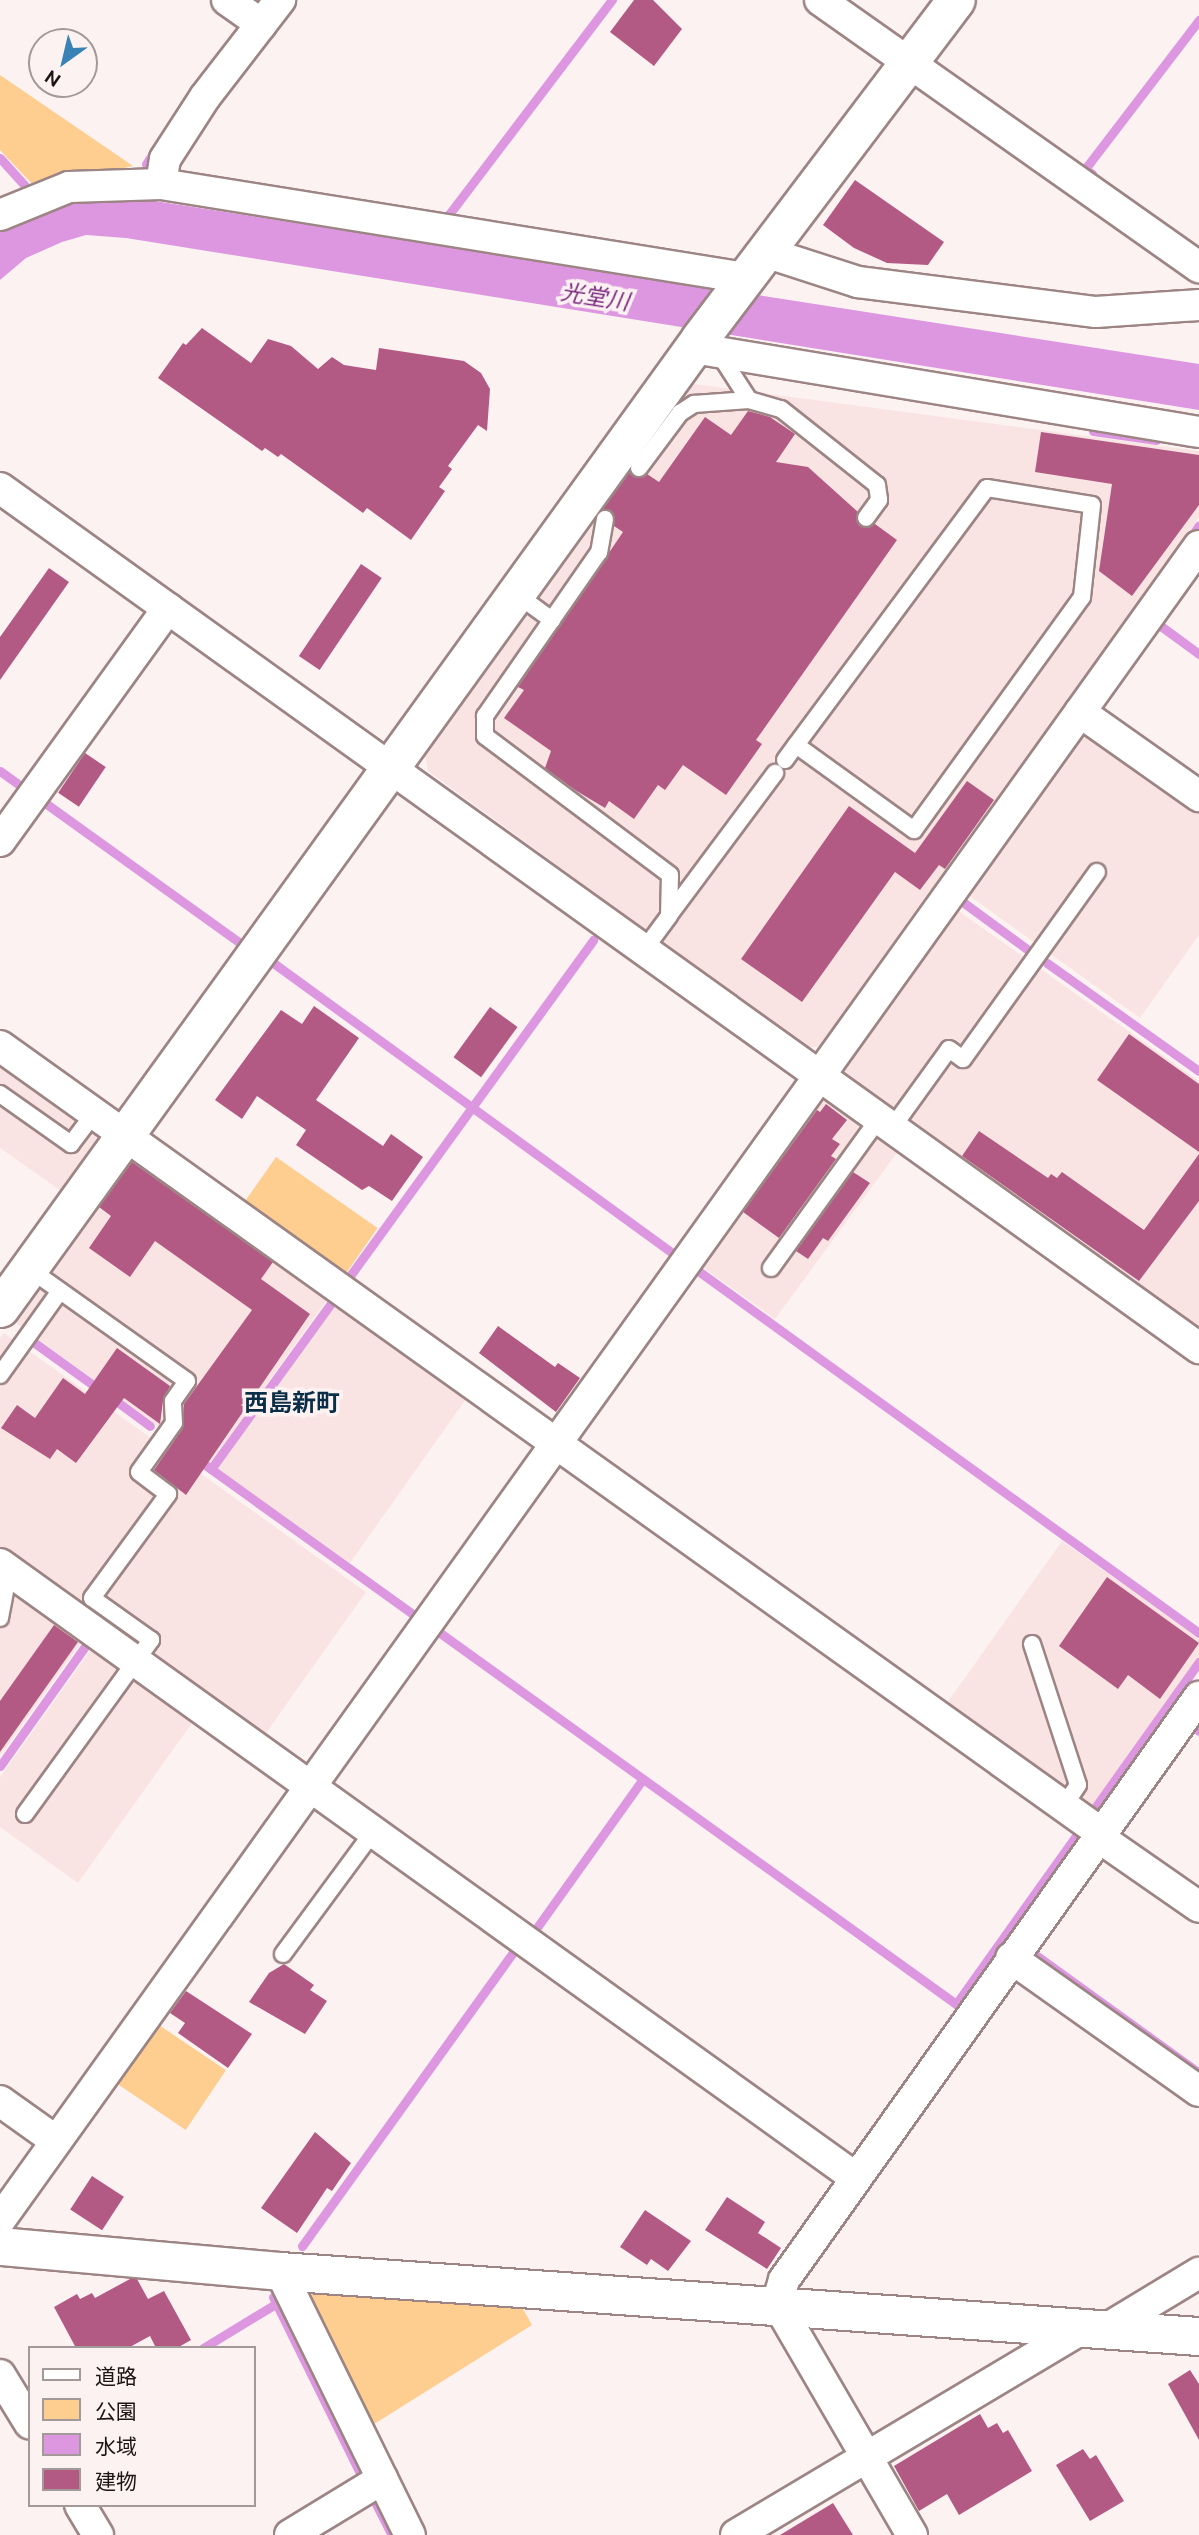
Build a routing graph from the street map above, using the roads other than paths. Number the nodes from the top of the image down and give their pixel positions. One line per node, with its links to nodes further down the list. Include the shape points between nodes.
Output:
1 (227, 0): 5 (street)
2 (279, 0): 5 (street)
3 (820, 0): 6 (street)
4 (956, 0): 6 (street)
5 (261, 24): 7 (street, via 165,159)
6 (908, 63): 9 (street); 10 (street)
7 (161, 184): 8 (street, via 69,187); 10 (street)
8 (0, 215)
9 (1199, 267)
10 (749, 272): 11 (street, via 1096,312); 12 (street)
11 (1199, 305)
12 (703, 346): 13 (lane); 14 (street); 20 (street)
13 (749, 400): 15 (lane, via 694,404 680,413); 17 (lane, via 781,409 877,485 879,500)
14 (1199, 432)
15 (639, 468)
16 (0, 488): 21 (street)
17 (866, 518)
18 (605, 519): 22 (lane, via 599,552)
19 (1199, 546): 23 (street)
20 (515, 593): 22 (lane); 25 (street)
21 (168, 608): 25 (street); 27 (street)
22 (552, 620): 29 (lane, via 485,716 485,736 670,875)
23 (1080, 712): 26 (street); 32 (street)
24 (796, 745): 24 (lane, via 987,488 1092,505 1082,597 914,830); 29 (lane)
25 (389, 767): 30 (street); 36 (street)
26 (1199, 796)
27 (0, 841)
28 (1097, 872): 35 (lane, via 963,1059 948,1049)
29 (669, 916): 30 (lane)
30 (644, 950): 32 (street)
31 (0, 1046): 34 (street)
32 (820, 1076): 35 (street); 43 (street)
33 (0, 1094): 34 (lane, via 71,1144)
34 (93, 1113): 36 (street)
35 (886, 1123): 38 (lane); 41 (street)
36 (124, 1135): 37 (street); 43 (street)
37 (28, 1268): 39 (lane); 40 (street)
38 (771, 1268)
39 (60, 1291): 42 (lane); 47 (lane, via 187,1381 173,1401 174,1423 138,1472 168,1494 92,1598 151,1640)
40 (0, 1308)
41 (1199, 1348)
42 (0, 1375)
43 (556, 1443): 49 (street); 50 (street)
44 (5, 1568): 45 (lane); 47 (street)
45 (0, 1618)
46 (1032, 1644): 50 (lane, via 1078,1786)
47 (135, 1661): 49 (street); 51 (lane)
48 (1196, 1708): 53 (street)
49 (310, 1787): 52 (street); 59 (street)
50 (1064, 1806): 53 (street)
51 (25, 1814)
52 (373, 1832): 55 (lane); 60 (street)
53 (1099, 1834): 54 (street); 56 (street)
54 (1199, 1907)
55 (283, 1954)
56 (1011, 1958): 57 (street); 60 (street)
57 (1199, 2091)
58 (0, 2101): 59 (street)
59 (56, 2141): 61 (street)
60 (856, 2178): 65 (street, via 784,2280)
61 (0, 2220)
62 (0, 2246): 63 (street)
63 (280, 2271): 65 (street); 71 (street)
64 (1199, 2273): 66 (street)
65 (777, 2304): 66 (street); 70 (street)
66 (1096, 2328): 67 (street); 70 (street)
67 (1199, 2336)
68 (0, 2375): 69 (street)
69 (28, 2421)
70 (866, 2457): 76 (street); 77 (street)
71 (382, 2479): 74 (street); 75 (street)
72 (81, 2507): 73 (street)
73 (98, 2535)
74 (290, 2535)
75 (410, 2535)
76 (736, 2535)
77 (912, 2535)

